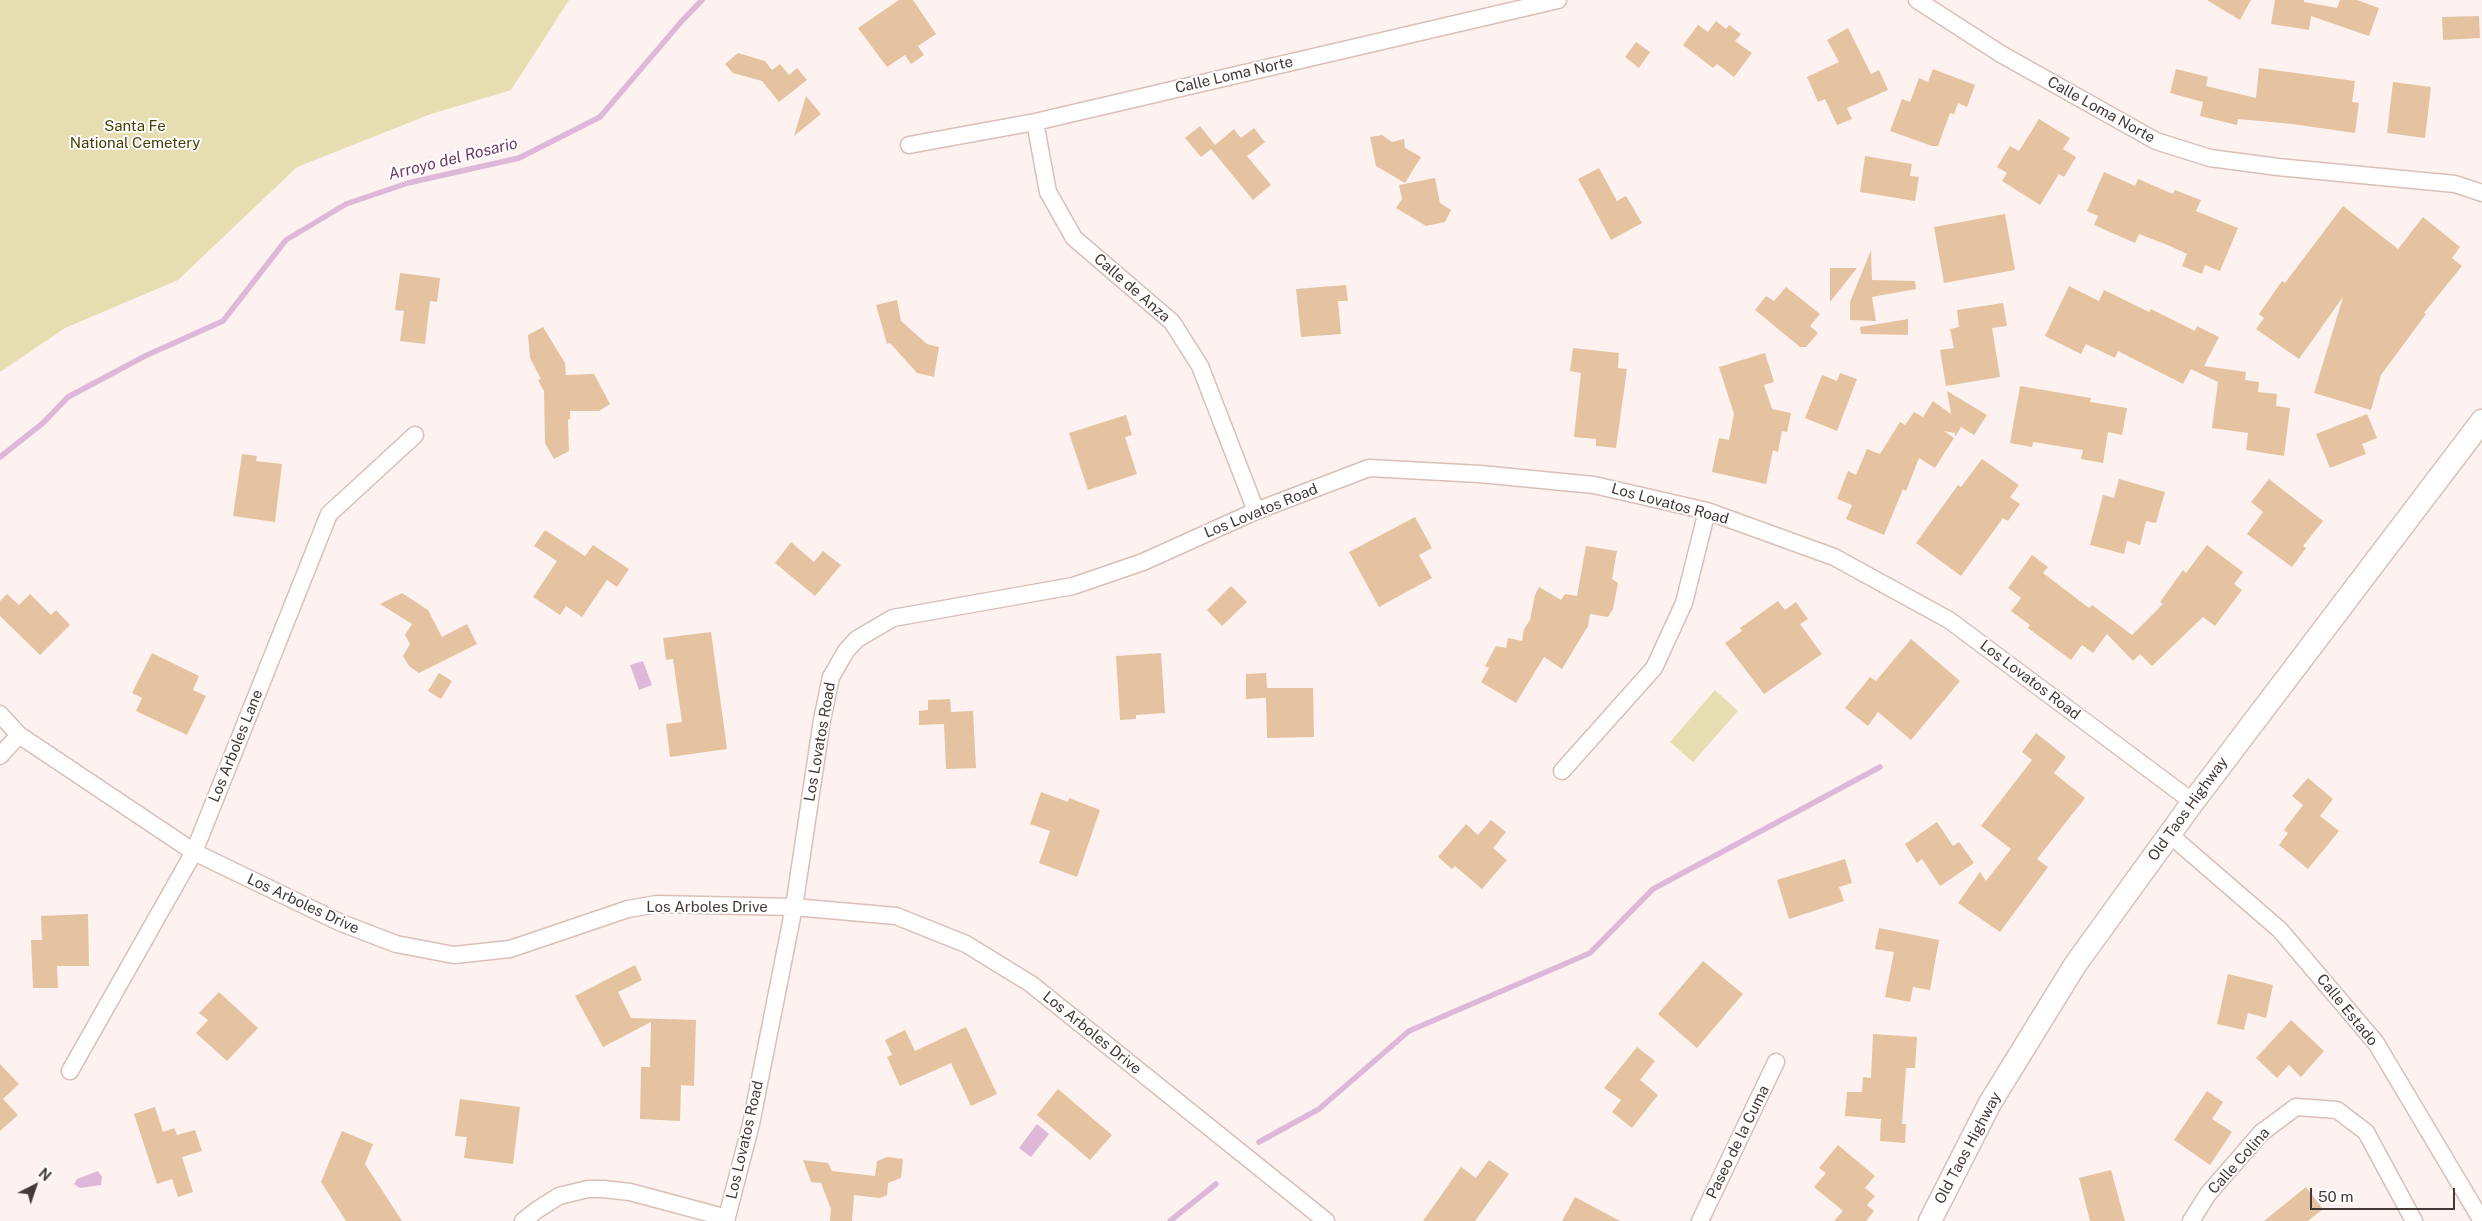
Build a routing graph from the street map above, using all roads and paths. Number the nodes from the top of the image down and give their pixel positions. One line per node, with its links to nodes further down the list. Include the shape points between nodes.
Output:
1 (1558, 0): 3 (street, Calle Loma Norte)
2 (1917, 0): 5 (street, Calle Loma Norte, via 2001,54 2156,141 2210,158 2455,184)
3 (1036, 122): 4 (street, Calle Loma Norte); 8 (street, Calle de Anza, via 1048,192 1074,238 1172,322 1200,366)
4 (909, 145)
5 (2482, 193)
6 (2482, 421): 14 (street, Old Taos Highway)
7 (415, 435): 16 (street, Los Arboles Lane, via 329,514)
8 (1256, 511): 9 (street, Los Lovatos Road, via 1369,468 1594,485); 17 (street, Los Lovatos Road, via 1143,562 1073,586 892,618 857,638 832,677 822,720)
9 (1707, 511): 13 (street, via 1684,603 1654,668); 14 (street, Los Lovatos Road, via 1834,557 1949,620)
10 (0, 714): 11 (street, Los Arboles Drive)
11 (19, 735): 12 (street); 16 (street, Los Arboles Drive)
12 (0, 756)
13 (1562, 772)
14 (2193, 802): 15 (street, Old Taos Highway)
15 (2170, 834): 24 (street, Old Taos Highway, via 2075,965 2000,1086); 27 (street, Calle Estado, via 2280,930 2376,1043)
16 (194, 852): 17 (street, Los Arboles Drive, via 339,922 396,944 454,956 510,949 628,909 657,904); 19 (street, Los Arboles Lane)
17 (794, 907): 20 (street, Los Lovatos Road, via 751,1124); 22 (street, Los Arboles Drive, via 896,916 966,944 1031,984)
18 (1776, 1062): 23 (street, Paseo de la Cuma)
19 (70, 1071)
20 (727, 1220): 21 (street, via 637,1193 588,1189 560,1196)
21 (524, 1221)
22 (1326, 1221)
23 (1700, 1221)
24 (1930, 1221)
25 (2191, 1221): 26 (street, Calle Colina, via 2208,1194 2261,1132 2296,1107 2337,1110 2366,1132)
26 (2414, 1221)
27 (2482, 1221)

